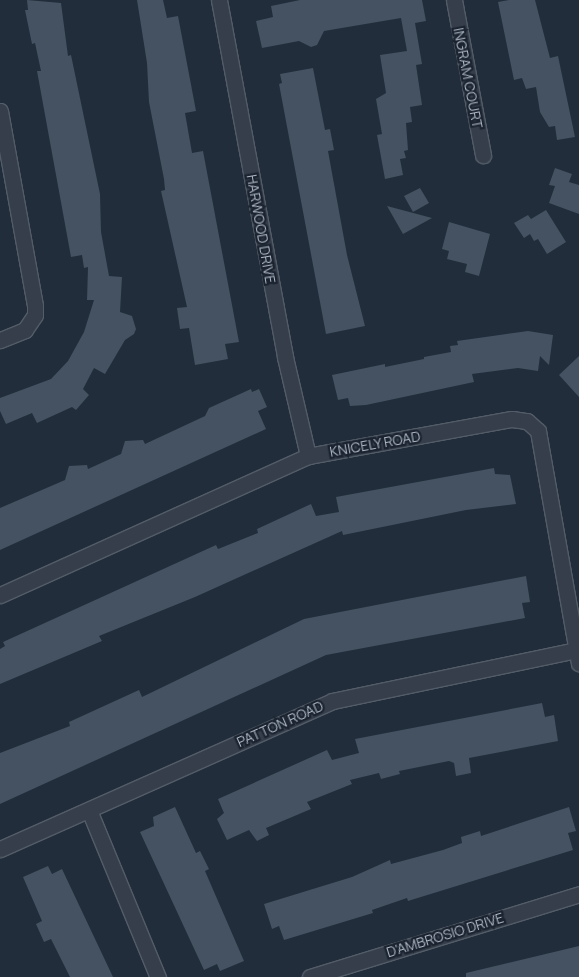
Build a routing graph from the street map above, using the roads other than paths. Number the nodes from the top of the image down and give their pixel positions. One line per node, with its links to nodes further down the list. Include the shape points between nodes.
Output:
1 (218, 0): 6 (street, HARWOOD DRIVE, via 285,357)
2 (454, 0): 4 (street, INGRAM COURT)
3 (0, 111): 5 (street, via 35,315 25,330)
4 (483, 155)
5 (0, 340)
6 (308, 456): 7 (street, KNICELY ROAD); 8 (street, KNICELY ROAD, via 512,419 527,421 538,431)
7 (0, 595)
8 (578, 657): 9 (street, PATTON ROAD, via 332,701)
9 (89, 810): 10 (street, PATTON ROAD); 12 (street)
10 (0, 849)
11 (579, 894): 13 (street, D'AMBROSIO DRIVE)
12 (158, 977)
13 (310, 977)

